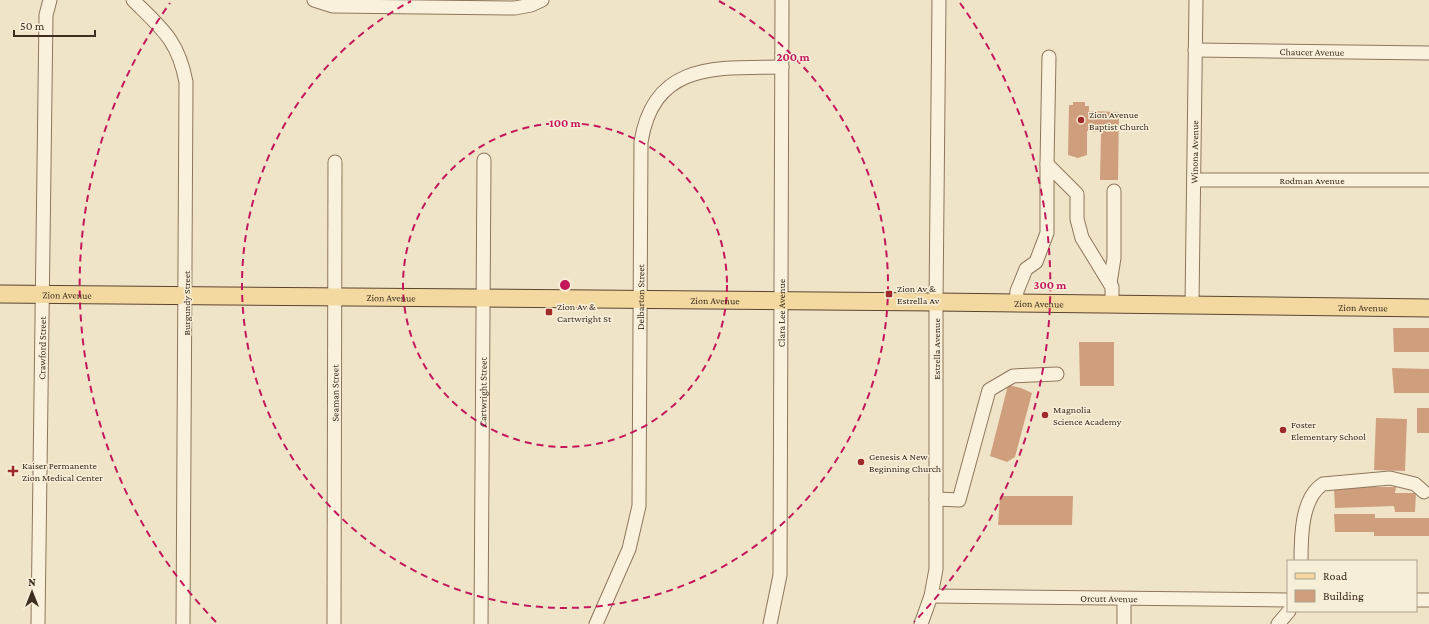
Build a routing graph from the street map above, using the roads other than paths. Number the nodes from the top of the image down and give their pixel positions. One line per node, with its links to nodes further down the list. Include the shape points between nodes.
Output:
1 (50, 0): 20 (street, Crawford Street, via 46,15)
2 (133, 0): 21 (street, Burgundy Street, via 169,36 180,57 186,82)
3 (314, 0): 4 (street, via 333,6 515,8)
4 (542, 0)
5 (782, 0): 11 (street, Clara Lee Avenue)
6 (940, 0): 26 (street, Estrella Avenue)
7 (1196, 0): 8 (street, Winona Avenue)
8 (1195, 50): 9 (street, Chaucer Avenue); 15 (street, Winona Avenue)
9 (1429, 53)
10 (1049, 57): 14 (street)
11 (782, 67): 24 (street, Delbarton Street, via 699,71 671,86 650,111 641,142); 25 (street, Clara Lee Avenue)
12 (484, 160): 23 (street, Cartwright Street)
13 (335, 162): 22 (street, Seaman Street)
14 (1047, 164): 18 (street, via 1076,194 1077,219 1082,238); 27 (street, via 1047,233 1036,262 1026,269 1017,291)
15 (1194, 180): 16 (street, Rodman Avenue); 29 (street, Winona Avenue)
16 (1429, 180)
17 (1114, 191): 18 (street, via 1114,258)
18 (1110, 283): 28 (street)
19 (0, 294): 20 (main road, Zion Avenue)
20 (41, 295): 21 (main road, Zion Avenue); 41 (street, Crawford Street)
21 (186, 296): 22 (main road, Zion Avenue); 42 (street, Burgundy Street)
22 (335, 297): 23 (main road, Zion Avenue); 43 (street, Seaman Street)
23 (483, 298): 24 (main road, Zion Avenue); 44 (street, Cartwright Street)
24 (639, 300): 25 (main road, Zion Avenue); 45 (street, Delbarton Street, via 639,506 630,548)
25 (780, 300): 26 (main road, Zion Avenue); 46 (street, Clara Lee Avenue, via 780,575)
26 (936, 302): 27 (main road, Zion Avenue); 33 (street, Estrella Avenue)
27 (1016, 303): 28 (main road, Zion Avenue)
28 (1112, 304): 29 (main road, Zion Avenue)
29 (1192, 304): 30 (main road, Zion Avenue)
30 (1429, 308)
31 (1057, 374): 33 (street, via 1013,376 989,390 959,500)
32 (1424, 492): 34 (street, via 1415,484 1390,478 1323,484 1315,489 1302,521)
33 (936, 499): 35 (street, Estrella Avenue, via 936,569)
34 (1301, 560)
35 (931, 596): 36 (street, Orcutt Avenue); 47 (street, Estrella Avenue)
36 (1124, 598): 37 (street, Orcutt Avenue); 48 (street)
37 (1287, 600)
38 (1417, 600): 39 (street)
39 (1429, 600)
40 (1288, 612): 49 (street)
41 (38, 624)
42 (183, 624)
43 (334, 624)
44 (481, 624)
45 (596, 624)
46 (770, 624)
47 (921, 624)
48 (1124, 624)
49 (1278, 624)

